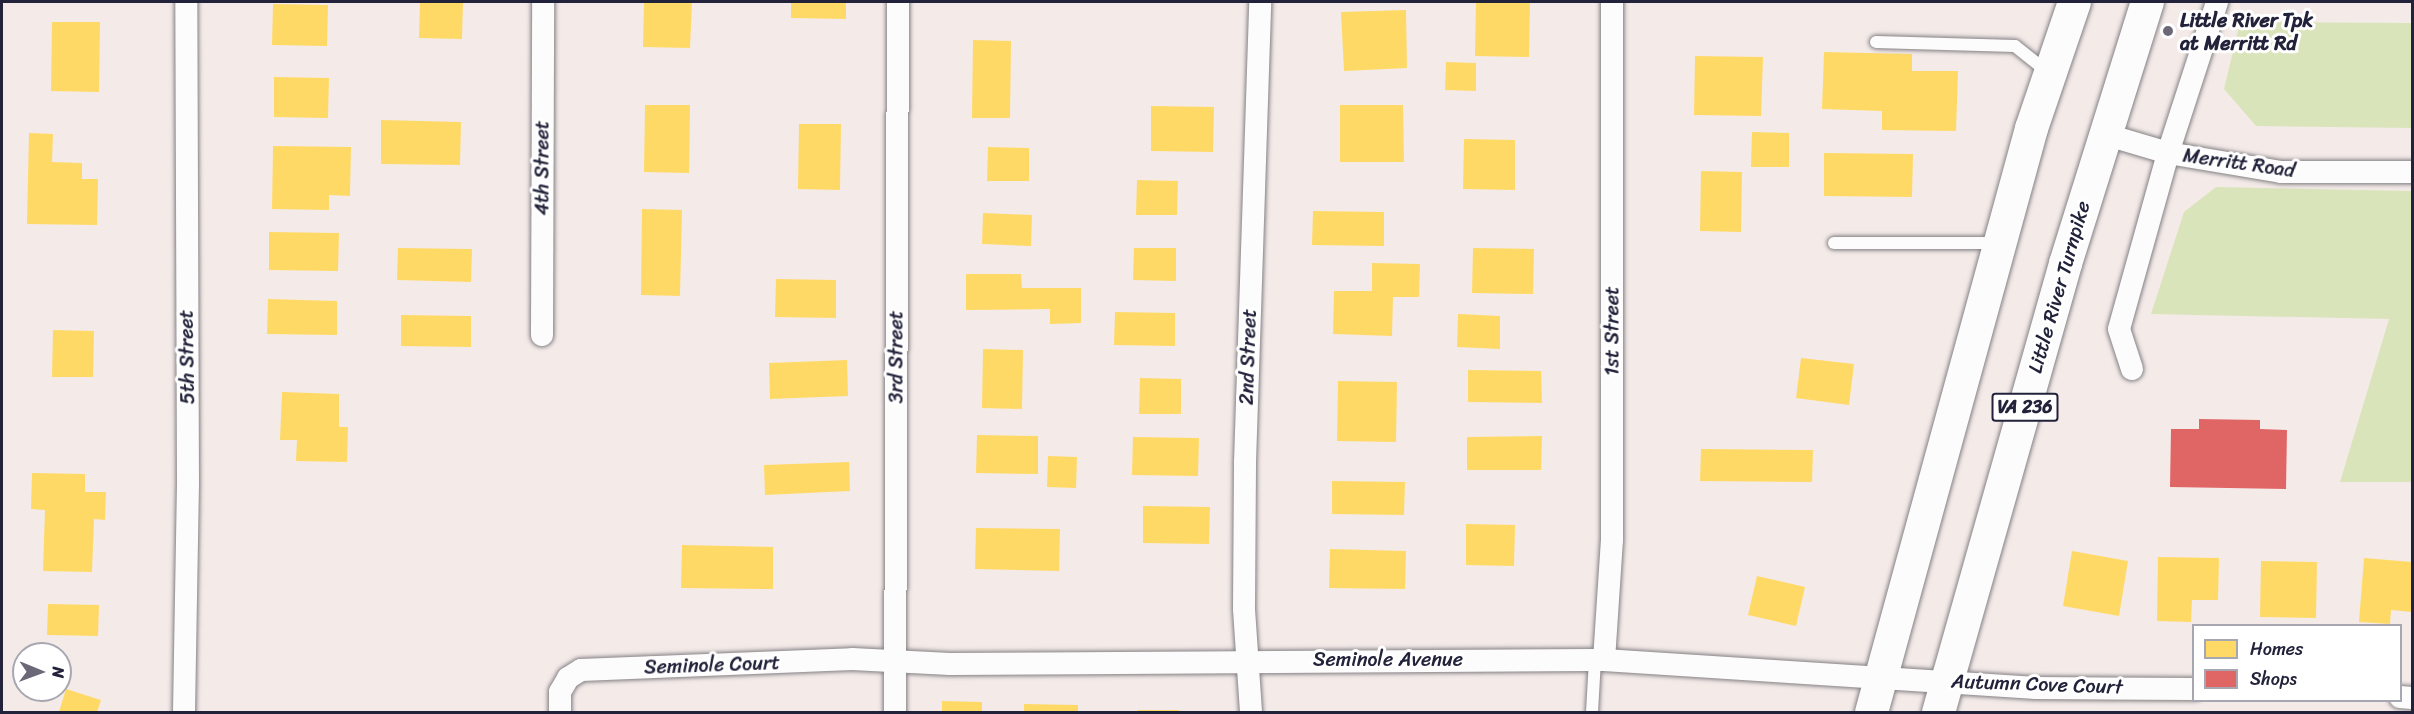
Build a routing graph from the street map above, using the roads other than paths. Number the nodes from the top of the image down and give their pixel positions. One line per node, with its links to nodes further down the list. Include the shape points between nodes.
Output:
1 (186, 2): 24 (street, 5th Street, via 188,484)
2 (543, 2): 16 (street, 4th Street)
3 (898, 2): 20 (street, 3rd Street)
4 (1260, 2): 18 (street, 2nd Street, via 1245,462 1244,609)
5 (1612, 2): 19 (street, 1st Street, via 1612,528)
6 (2074, 2): 10 (main road)
7 (2147, 2): 11 (main road, Little River Turnpike / VA 236)
8 (2217, 2): 12 (street)
9 (1875, 42): 10 (lane, via 2015,46)
10 (2050, 74): 15 (main road)
11 (2104, 134): 12 (street, Merritt Road); 22 (main road, Little River Turnpike / VA 236)
12 (2168, 153): 13 (street, Merritt Road, via 2281,172); 17 (street, via 2119,329)
13 (2412, 172)
14 (1834, 243): 15 (lane)
15 (2000, 243): 21 (main road)
16 (542, 335)
17 (2132, 369)
18 (1248, 659): 19 (street, Seminole Avenue); 20 (street, Seminole Avenue); 27 (street, 2nd Street)
19 (1599, 660): 21 (street, Seminole Avenue); 28 (lane)
20 (896, 662): 25 (street, Seminole Court, via 852,659 581,670 568,678 560,692); 26 (street, 3rd Street)
21 (1881, 676): 22 (street, Autumn Cove Court); 29 (main road)
22 (1949, 681): 23 (street, Autumn Cove Court, via 2036,688); 30 (main road, Little River Turnpike / VA 236)
23 (2192, 688)
24 (184, 712)
25 (560, 712)
26 (895, 712)
27 (1251, 712)
28 (1592, 712)
29 (1871, 712)
30 (1938, 712)

